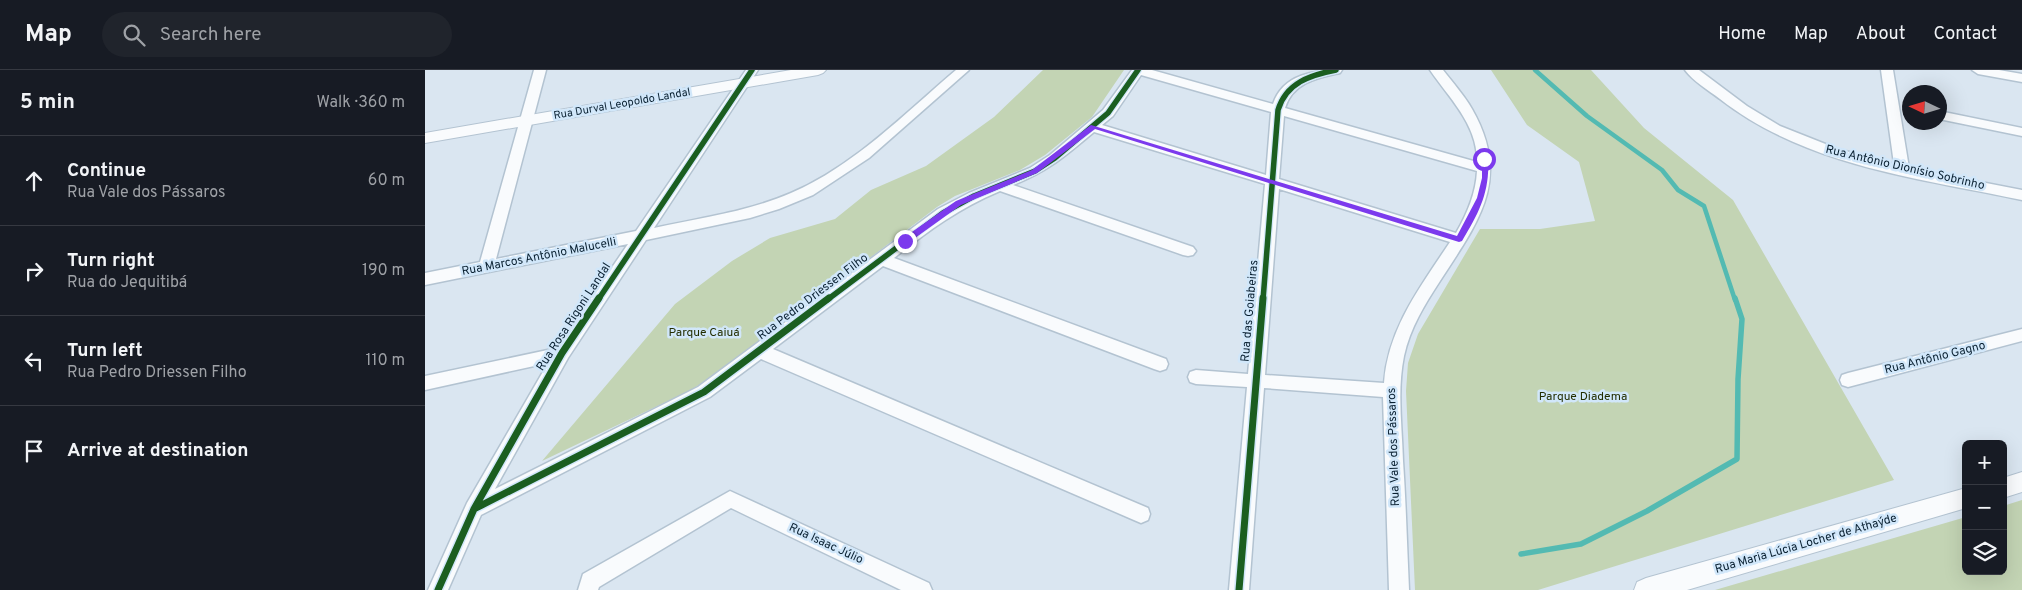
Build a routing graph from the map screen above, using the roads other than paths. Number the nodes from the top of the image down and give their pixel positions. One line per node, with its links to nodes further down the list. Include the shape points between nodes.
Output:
1 (540, 70): 16 (street)
2 (819, 70): 10 (street, Rua Durval Leopoldo Landal)
3 (963, 70): 25 (street, Rua Marcos Antônio Malucelli, via 863,156 809,191 753,213)
4 (1138, 70): 14 (street); 17 (street, Rua Pedro Driessen Filho, via 1111,110)
5 (1336, 70): 14 (street, Rua das Goiabeiras, via 1296,83 1282,98)
6 (1436, 70): 20 (street, Rua Vale dos Pássaros, via 1474,123)
7 (1691, 70): 21 (street, Rua Antônio Dionísio Sobrinho, via 1758,120 1794,138 1837,154)
8 (1887, 70): 12 (street)
9 (1978, 70): 11 (street)
10 (747, 76): 16 (street, Rua Durval Leopoldo Landal); 25 (street, Rua Rosa Rigoni Landal)
11 (2022, 78)
12 (1893, 106): 13 (street); 21 (street)
13 (1902, 108)
14 (1278, 110): 20 (street); 22 (street, Rua das Goiabeiras)
15 (1947, 118): 18 (street)
16 (526, 120): 19 (street, Rua Durval Leopoldo Landal); 29 (street)
17 (1094, 127): 22 (street); 23 (street, Rua Pedro Driessen Filho, via 1044,165)
18 (2022, 132)
19 (425, 138)
20 (1485, 169): 26 (street, Rua Vale dos Pássaros, via 1481,198)
21 (1903, 170): 24 (street, Rua Antônio Dionísio Sobrinho)
22 (1272, 182): 26 (street); 37 (street, Rua das Goiabeiras)
23 (1000, 186): 27 (street); 28 (street, Rua Pedro Driessen Filho, via 959,203)
24 (2022, 195)
25 (640, 237): 29 (street, Rua Marcos Antônio Malucelli); 33 (street, Rua Rosa Rigoni Landal)
26 (1459, 239): 39 (street, Rua Vale dos Pássaros, via 1403,334)
27 (1188, 251)
28 (881, 259): 32 (street, Rua Pedro Driessen Filho); 34 (street)
29 (486, 267): 30 (street, Rua Marcos Antônio Malucelli)
30 (425, 279)
31 (2022, 335): 36 (street, Rua Antônio Gagno)
32 (760, 351): 43 (street, Rua Pedro Driessen Filho, via 689,400); 44 (street)
33 (561, 353): 38 (street); 43 (street, Rua Rosa Rigoni Landal)
34 (1160, 364)
35 (1196, 377): 37 (street)
36 (1848, 380)
37 (1255, 381): 39 (street); 48 (street, Rua das Goiabeiras)
38 (425, 383)
39 (1391, 390): 49 (street, Rua Vale dos Pássaros)
40 (2022, 482): 41 (street)
41 (2007, 487)
42 (1962, 499): 50 (street, Rua Maria Lúcia Locher de Athaýde)
43 (474, 509): 45 (street, Rua Rosa Rigoni Landal)
44 (1141, 514)
45 (438, 590)
46 (588, 590): 47 (street, Rua Isaac Júlio, via 590,581 730,499)
47 (922, 590)
48 (1239, 590)
49 (1399, 590)
50 (1647, 590)

